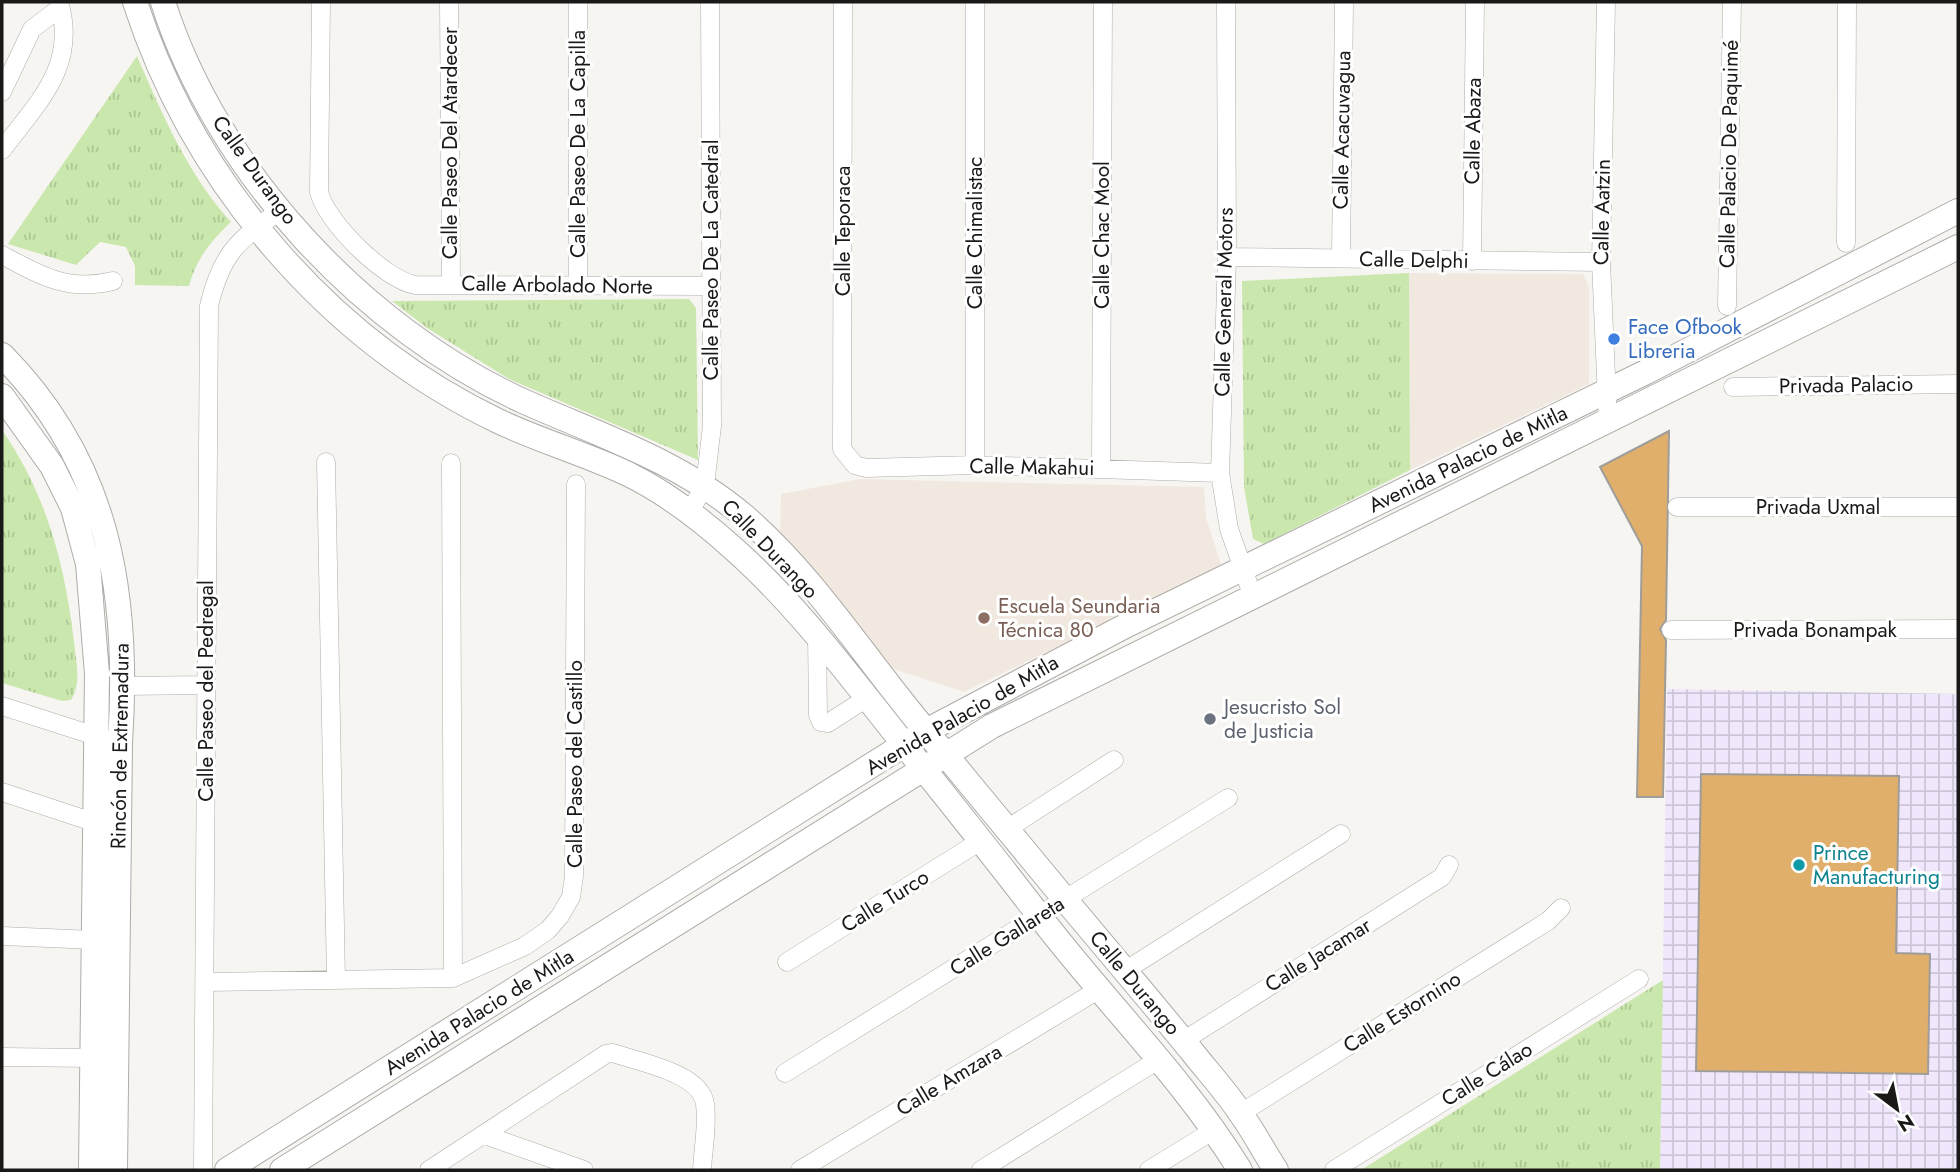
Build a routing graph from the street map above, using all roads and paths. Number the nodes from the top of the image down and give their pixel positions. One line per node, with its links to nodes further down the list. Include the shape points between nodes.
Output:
1 (135, 2): 21 (main road, Calle Durango, via 157,64 187,122)
2 (163, 2): 19 (main road, Calle Durango, via 216,117)
3 (321, 2): 30 (street, Calle Arbolado Norte, via 322,203 331,218 403,283)
4 (449, 2): 30 (street, Calle Paseo Del Atardecer)
5 (578, 2): 31 (street, Calle Paseo De La Capilla)
6 (710, 2): 32 (street, Calle Paseo De La Catedral)
7 (843, 2): 40 (street, Calle Teporaca, via 842,449)
8 (975, 2): 43 (street, Calle Chimalistac)
9 (1103, 2): 44 (street, Calle Chac Mool)
10 (1226, 2): 25 (street, Calle General Motors)
11 (1344, 2): 26 (street, Calle Acacuvagua)
12 (1475, 2): 27 (street, Calle Abaza)
13 (1606, 2): 28 (street, Calle Aatzin)
14 (1732, 2): 33 (street, Calle Palacio De Paquimé)
15 (1847, 2): 22 (street)
16 (59, 5): 17 (street, via 32,29); 18 (street, via 66,40 61,62 51,84)
17 (2, 92)
18 (2, 150)
19 (280, 211): 21 (street, Calle Paseo del Pedregal); 47 (main road, Calle Durango, via 350,285 467,373 663,461)
20 (1958, 211): 37 (main road, Avenida Palacio de Mitla)
21 (257, 227): 50 (main road, Calle Durango, via 322,298 425,379 499,421 626,473); 56 (street, Calle Paseo del Pedregal, via 226,256 209,306)
22 (1846, 243)
23 (1958, 247): 39 (main road, Avenida Palacio de Mitla)
24 (2, 255): 29 (street, via 75,287)
25 (1227, 257): 26 (street, Calle Delphi); 45 (street, Calle General Motors)
26 (1341, 258): 27 (street, Calle Delphi)
27 (1472, 261): 28 (street, Calle Delphi)
28 (1601, 262): 37 (street, Calle Aatzin)
29 (113, 281)
30 (451, 284): 31 (street, Calle Arbolado Norte)
31 (578, 285): 32 (street, Calle Arbolado Norte)
32 (711, 286): 47 (street, Calle Paseo De La Catedral, via 712,426)
33 (1727, 306)
34 (2, 355): 57 (main road, Rincón de Extremadura, via 64,434 94,495 113,555)
35 (1958, 384): 36 (street, Privada Palacio)
36 (1733, 387)
37 (1607, 390): 39 (street, Calle Aatzin); 51 (main road, Avenida Palacio de Mitla)
38 (2, 396): 61 (main road, Rincón de Extremadura, via 52,466 73,508 88,564 97,674)
39 (1608, 422): 52 (main road, Avenida Palacio de Mitla)
40 (847, 458): 43 (street, Calle Makahui, via 866,468)
41 (326, 462): 83 (street)
42 (451, 463): 81 (street)
43 (975, 465): 44 (street, Calle Makahui)
44 (1101, 469): 45 (street, Calle Makahui)
45 (1220, 473): 51 (street, Calle General Motors)
46 (576, 484): 81 (street, Calle Paseo del Castillo, via 571,897 548,930 525,946)
47 (705, 485): 50 (street, Calle Paseo De La Catedral); 60 (main road, Calle Durango, via 747,519 789,564)
48 (1677, 507): 49 (street, Privada Uxmal)
49 (1958, 507)
50 (689, 513): 55 (main road, Calle Durango, via 758,572)
51 (1242, 570): 52 (street, Calle General Motors); 60 (main road, Avenida Palacio de Mitla)
52 (1253, 597): 64 (main road, Avenida Palacio de Mitla, via 1043,700)
53 (1958, 629): 54 (street, Privada Bonampak)
54 (1671, 630)
55 (817, 635): 58 (main road, Calle Durango); 58 (street, via 821,722 828,723)
56 (205, 685): 57 (street); 84 (street, Calle Paseo del Pedregal)
57 (124, 686): 62 (main road, Rincón de Extremadura)
58 (867, 698): 63 (main road, Calle Durango)
59 (2, 706): 61 (street)
60 (926, 731): 63 (main road, Avenida Palacio de Mitla); 64 (main road, Calle Durango)
61 (95, 737): 62 (street); 69 (main road, Rincón de Extremadura)
62 (120, 743): 95 (main road, Rincón de Extremadura)
63 (905, 746): 66 (main road, Calle Durango); 97 (main road, Avenida Palacio de Mitla)
64 (946, 754): 66 (main road, Avenida Palacio de Mitla); 70 (main road, Calle Durango)
65 (1114, 761): 70 (street)
66 (924, 769): 72 (main road, Calle Durango); 98 (main road, Avenida Palacio de Mitla)
67 (2, 792): 69 (street)
68 (1228, 798): 74 (street, Calle Gallareta)
69 (93, 822): 78 (main road, Rincón de Extremadura)
70 (1007, 829): 74 (main road, Calle Durango)
71 (1341, 834): 80 (street)
72 (982, 840): 76 (main road, Calle Durango); 79 (street, Calle Turco)
73 (1449, 865): 86 (street, Calle Jacamar, via 1441,877)
74 (1065, 900): 76 (street, Calle Gallareta); 80 (main road, Calle Durango)
75 (1562, 908): 91 (street, Calle Estornino, via 1548,922)
76 (1040, 916): 85 (main road, Calle Durango); 90 (street, Calle Gallareta)
77 (2, 936): 78 (street)
78 (94, 940): 88 (main road, Rincón de Extremadura)
79 (787, 962)
80 (1126, 970): 86 (main road, Calle Durango)
81 (453, 978): 83 (street, Calle Paseo del Castillo)
82 (1639, 979): 107 (street, Calle Cálao)
83 (335, 980): 84 (street, Calle Paseo del Castillo)
84 (206, 982): 96 (street, Calle Paseo del Pedregal)
85 (1098, 990): 89 (main road, Calle Durango); 102 (street, Calle Amzara)
86 (1183, 1041): 91 (main road, Calle Durango)
87 (2, 1057): 88 (street)
88 (94, 1058): 94 (main road, Rincón de Extremadura)
89 (1157, 1060): 92 (main road, Calle Durango); 103 (street)
90 (785, 1073)
91 (1241, 1113): 106 (main road, Calle Durango)
92 (1214, 1130): 104 (street); 105 (main road, Calle Durango)
93 (485, 1135): 99 (street); 100 (street); 101 (street, via 613,1053 688,1079 700,1090 706,1106)
94 (91, 1170)
95 (115, 1170)
96 (203, 1170)
97 (228, 1170)
98 (282, 1170)
99 (429, 1170)
100 (584, 1170)
101 (702, 1170)
102 (800, 1170)
103 (981, 1170)
104 (1149, 1170)
105 (1240, 1170)
106 (1276, 1170)
107 (1334, 1170)

